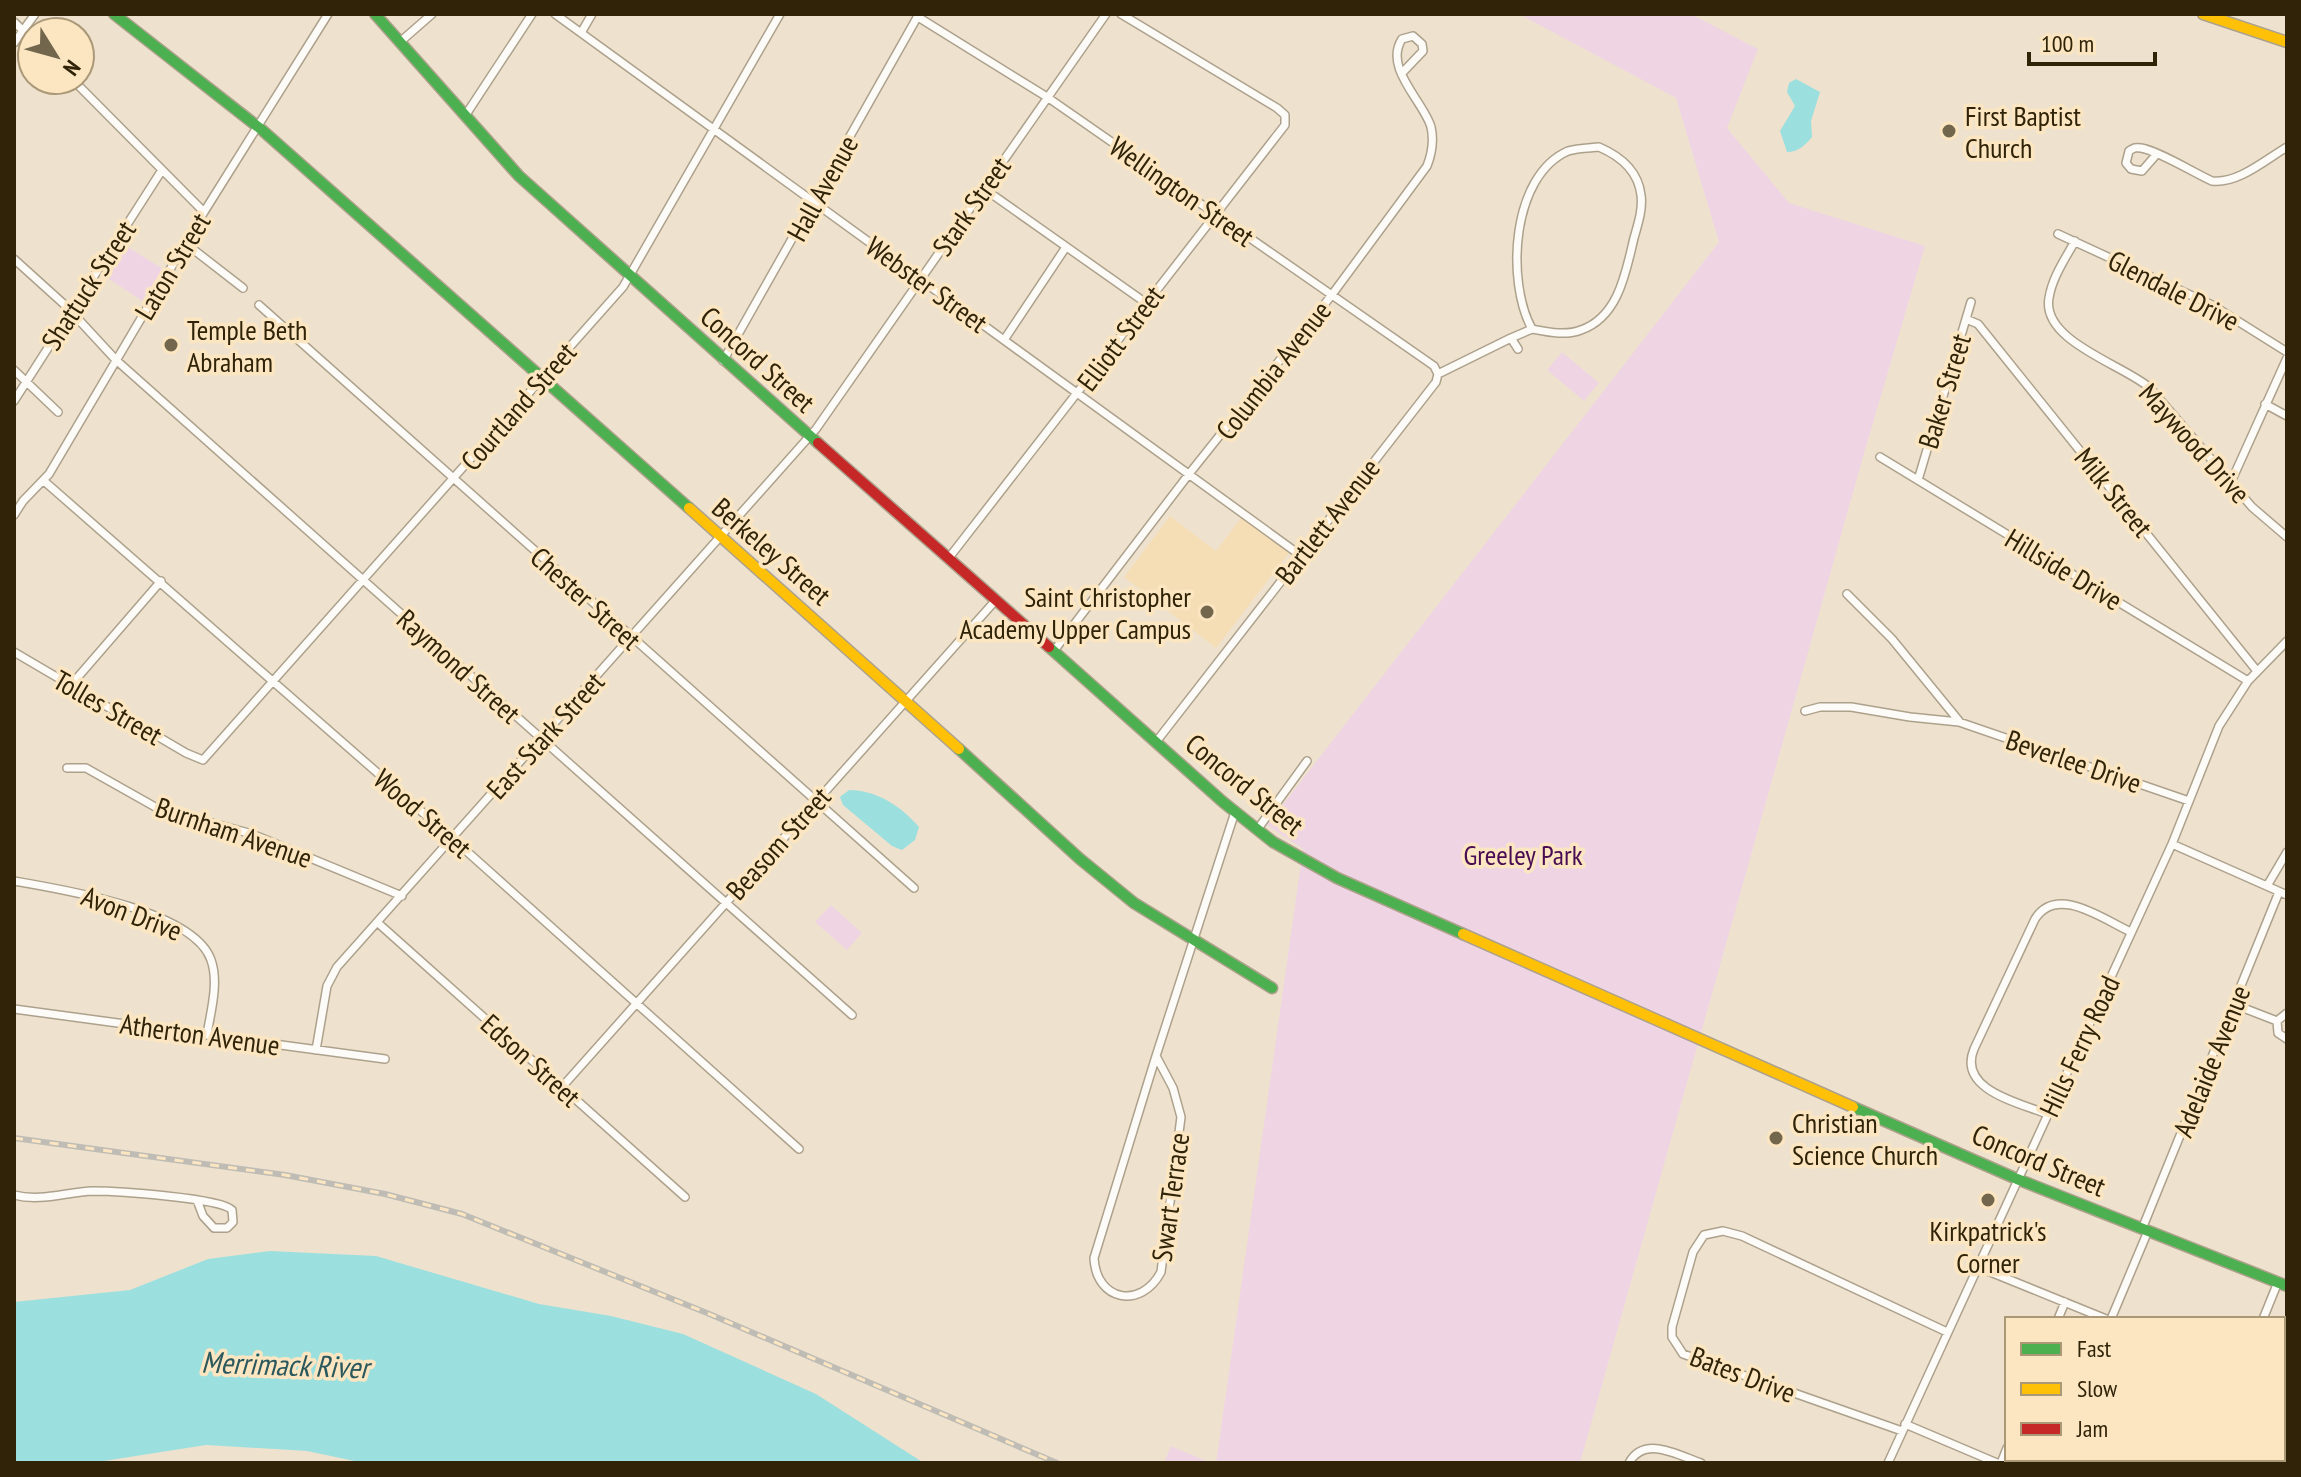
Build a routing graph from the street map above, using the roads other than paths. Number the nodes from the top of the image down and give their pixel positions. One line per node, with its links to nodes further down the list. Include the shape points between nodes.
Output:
1 (114, 14): 20 (main road, Berkeley Street)
2 (328, 14): 20 (street, Laton Street)
3 (375, 14): 14 (main road, Concord Street)
4 (432, 14): 14 (street)
5 (532, 14): 19 (street)
6 (555, 14): 13 (street, Webster Street)
7 (592, 14): 13 (street)
8 (780, 14): 21 (street, Courtland Street)
9 (1106, 14): 18 (street, Stark Street)
10 (1121, 14): 28 (street, Elliott Street, via 1285,115 1280,133)
11 (2203, 14): 15 (main road)
12 (919, 16): 18 (street, Wellington Street); 26 (street, Hall Avenue)
13 (581, 33): 21 (street, Webster Street)
14 (400, 42): 19 (main road, Concord Street)
15 (2287, 42)
16 (1402, 73): 16 (street, via 1397,46 1413,36 1423,51); 37 (street, Columbia Avenue, via 1431,129 1431,156)
17 (89, 96): 24 (street)
18 (1047, 97): 25 (street, Stark Street); 28 (street, Wellington Street)
19 (465, 116): 34 (main road, Concord Street, via 533,190)
20 (256, 127): 27 (street, Laton Street); 52 (main road, Berkeley Street)
21 (714, 129): 26 (street, Webster Street); 34 (street, Courtland Street)
22 (2287, 147): 23 (street, via 2222,183)
23 (2156, 155)
24 (162, 170): 27 (street); 41 (street, Shattuck Street)
25 (983, 188): 32 (street); 35 (street, Stark Street)
26 (815, 202): 35 (street, Webster Street); 49 (street, Hall Avenue)
27 (204, 212): 31 (street, Laton Street)
28 (1216, 214): 37 (street, Wellington Street); 39 (street, Elliott Street)
29 (2058, 234): 30 (street, Glendale Drive)
30 (2075, 241): 47 (street, Glendale Drive, via 2212,305); 65 (street, Maywood Drive, via 2049,294 2054,322 2082,348 2150,388)
31 (185, 243): 36 (street); 48 (street, Laton Street)
32 (1066, 247): 39 (street); 45 (street)
33 (14, 259): 41 (street, Raymond Street)
34 (630, 277): 49 (main road, Concord Street); 52 (street, Courtland Street)
35 (920, 279): 45 (street, Webster Street); 59 (street, Stark Street)
36 (243, 288)
37 (1331, 296): 51 (street, Wellington Street, via 1434,366); 61 (street, Columbia Avenue)
38 (1971, 302): 42 (street, Baker Street)
39 (1146, 303): 54 (street, Elliott Street)
40 (259, 305): 62 (street, Chester Street)
41 (70, 313): 48 (street, Raymond Street); 53 (street, Shattuck Street)
42 (1966, 319): 63 (street, Baker Street); 79 (street, Milk Street, via 1978,324)
43 (1532, 329): 43 (street, via 1581,331 1599,320 1623,284 1642,209 1641,193 1630,167 1599,147 1570,150 1555,159 1542,171 1525,205 1517,263 1523,312); 44 (street)
44 (1511, 338): 46 (street); 51 (street)
45 (1004, 340): 54 (street, Webster Street)
46 (1518, 349)
47 (2287, 355): 56 (street)
48 (116, 360): 64 (street, Laton Street); 71 (street, Raymond Street)
49 (723, 361): 59 (main road, Concord Street)
50 (14, 370): 53 (street)
51 (1438, 374): 69 (street, Bartlett Avenue)
52 (542, 378): 62 (street, Courtland Street); 68 (main road, Berkeley Street)
53 (26, 382): 55 (street, Shattuck Street); 57 (street)
54 (1078, 393): 61 (street, Webster Street); 70 (street, Elliott Street)
55 (14, 401)
56 (2265, 404): 58 (street); 65 (street)
57 (58, 412)
58 (2287, 416)
59 (809, 437): 68 (street, East Stark Street); 70 (main road, Concord Street)
60 (1880, 457): 63 (street, Hillside Drive)
61 (1189, 474): 69 (street, Webster Street); 78 (street, Columbia Avenue)
62 (453, 480): 71 (street, Courtland Street); 75 (street, Chester Street)
63 (1918, 480): 80 (street, Hillside Drive)
64 (44, 481): 66 (street, Laton Street); 72 (street, Wood Street)
65 (2231, 482): 67 (street, Maywood Drive)
66 (14, 515)
67 (2287, 537)
68 (721, 538): 75 (street, East Stark Street); 83 (main road, Berkeley Street)
69 (1300, 555): 87 (street, Bartlett Avenue)
70 (948, 559): 74 (main road, Concord Street)
71 (364, 580): 81 (street, Courtland Street); 86 (street, Raymond Street)
72 (161, 581): 81 (street, Wood Street); 82 (street)
73 (1847, 594): 85 (street, via 1892,639)
74 (995, 601): 78 (main road, Concord Street); 83 (street, Beasom Street)
75 (631, 638): 86 (street, East Stark Street); 91 (street, Chester Street)
76 (2287, 641): 79 (street, Hills Ferry Road)
77 (14, 652): 82 (street, Tolles Street)
78 (1053, 652): 87 (main road, Concord Street)
79 (2257, 671): 80 (street, Hills Ferry Road)
80 (2248, 681): 92 (street, Hills Ferry Road, via 2219,726)
81 (273, 682): 88 (street, Courtland Street); 95 (street, Wood Street)
82 (71, 685): 88 (street, Tolles Street)
83 (905, 700): 91 (street, Beasom Street); 106 (main road, Berkeley Street, via 1080,859 1134,903)
84 (1805, 711): 85 (street, Beverlee Drive, via 1851,707)
85 (1959, 722): 92 (street, Beverlee Drive)
86 (542, 739): 95 (street, East Stark Street); 103 (street, Raymond Street)
87 (1156, 742): 93 (main road, Concord Street)
88 (203, 760)
89 (1307, 761): 94 (street)
90 (67, 768): 102 (street, Burnham Avenue, via 86,768 157,808 252,834)
91 (816, 801): 100 (street, Chester Street); 103 (street, Beasom Street)
92 (2189, 801): 96 (street, Hills Ferry Road)
93 (1235, 812): 94 (main road, Concord Street); 106 (street, Swart Terrace)
94 (1257, 830): 122 (main road, Concord Street, via 1337,878)
95 (453, 839): 102 (street, East Stark Street); 108 (street, Wood Street)
96 (2172, 844): 99 (street); 105 (street, Hills Ferry Road)
97 (2287, 852): 99 (street)
98 (14, 881): 114 (street, Avon Drive, via 115,902 193,936 213,967)
99 (2267, 886): 101 (street)
100 (914, 888)
101 (2283, 894): 109 (street, Adelaide Avenue)
102 (402, 896): 104 (street, East Stark Street)
103 (727, 901): 108 (street, Beasom Street); 112 (street, Raymond Street)
104 (378, 923): 116 (street, East Stark Street, via 331,976); 119 (street, Edson Street)
105 (2131, 932): 120 (street, Hills Ferry Road); 120 (street, via 2069,904 2043,909 1976,1043 1970,1065 1976,1081)
106 (1192, 940): 107 (main road, Berkeley Street); 117 (street, Swart Terrace)
107 (1272, 988)
108 (637, 1002): 119 (street, Beasom Street); 121 (street, Wood Street)
109 (2233, 1004): 113 (street); 126 (street, Adelaide Avenue)
110 (14, 1009): 114 (street, Atherton Avenue)
111 (2287, 1013): 113 (street)
112 (852, 1015)
113 (2277, 1021): 115 (street, via 2278,1033)
114 (207, 1034): 116 (street, Atherton Avenue)
115 (2287, 1039)
116 (316, 1050): 118 (street, Atherton Avenue)
117 (1156, 1056): 117 (street, Swart Terrace, via 1180,1107 1180,1126 1161,1272 1147,1290 1126,1296 1105,1288 1094,1258)
118 (385, 1059)
119 (562, 1087): 124 (street, Edson Street)
120 (2047, 1114): 122 (street, Hills Ferry Road)
121 (799, 1149)
122 (2017, 1179): 126 (main road, Concord Street); 127 (street, Hills Ferry Road)
123 (14, 1195): 125 (street, via 113,1191)
124 (685, 1197)
125 (197, 1200): 125 (street, via 214,1228 233,1222 226,1204)
126 (2145, 1230): 128 (main road, Concord Street); 132 (street, Adelaide Avenue)
127 (1978, 1267): 129 (street); 134 (street, Hills Ferry Road)
128 (2282, 1284): 133 (street)
129 (2065, 1302): 130 (street); 131 (street)
130 (2059, 1317)
131 (2104, 1317)
132 (2110, 1317)
133 (2264, 1317)
134 (1947, 1332): 135 (street, Hills Ferry Road); 135 (street, Bates Drive, via 1742,1236 1723,1231 1704,1235 1693,1252 1672,1327 1683,1354)
135 (1904, 1428): 138 (street, Hills Ferry Road); 139 (street)
136 (1629, 1463): 137 (street, via 1648,1448)
137 (1701, 1463)
138 (1888, 1463)
139 (1999, 1463)

